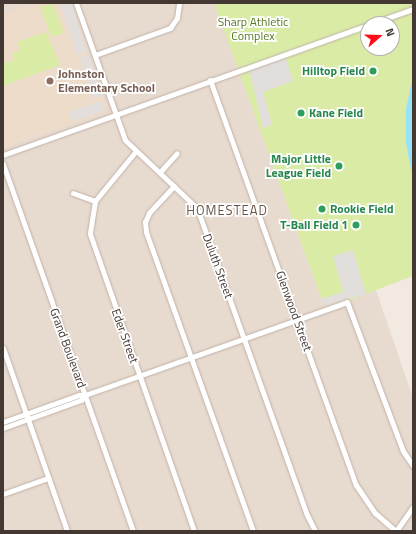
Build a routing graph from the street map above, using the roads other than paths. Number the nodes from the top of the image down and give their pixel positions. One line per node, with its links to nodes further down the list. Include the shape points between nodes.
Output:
1 (76, 3): 6 (street, Duluth Street)
2 (179, 3): 6 (street, via 177,18 170,28)
3 (413, 9): 4 (street)
4 (392, 16)
5 (360, 27): 7 (street)
6 (94, 55): 8 (street, Duluth Street)
7 (210, 80): 8 (street); 17 (street, Glenwood Street)
8 (115, 114): 9 (street, Duluth Street, via 125,140); 11 (street)
9 (136, 151): 13 (street, Duluth Street); 16 (street, Eder Street)
10 (177, 153): 13 (street)
11 (3, 155)
12 (3, 164): 22 (street, Grand Boulevard)
13 (160, 172): 14 (street, Duluth Street)
14 (174, 186): 18 (street, Duluth Street, via 197,208); 20 (street, via 149,213 145,228)
15 (73, 193): 16 (street)
16 (94, 201): 21 (street, Eder Street, via 90,223 94,251)
17 (297, 319): 18 (street); 26 (street, via 347,302 351,305 403,450); 35 (street, Glenwood Street, via 356,485 375,514)
18 (244, 338): 20 (street); 34 (street, Duluth Street)
19 (3, 348): 23 (street)
20 (191, 357): 21 (street); 33 (street)
21 (139, 376): 22 (street); 32 (street, Eder Street)
22 (85, 396): 23 (street, via 79,394); 31 (street, Grand Boulevard)
23 (27, 416): 24 (street); 25 (street); 27 (street)
24 (3, 422)
25 (3, 428)
26 (413, 466)
27 (48, 478): 28 (street); 30 (street)
28 (3, 494)
29 (413, 507): 35 (street)
30 (67, 531)
31 (133, 531)
32 (194, 531)
33 (253, 531)
34 (315, 531)
35 (396, 531)

